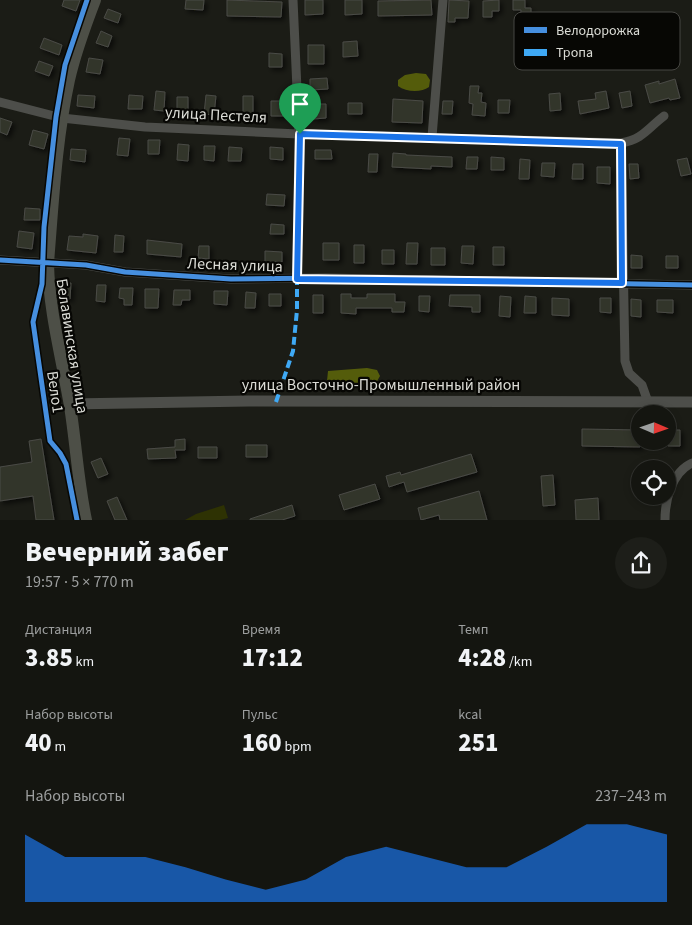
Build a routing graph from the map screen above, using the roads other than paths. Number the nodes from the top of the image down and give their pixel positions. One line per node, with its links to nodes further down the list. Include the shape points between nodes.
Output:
1 (95, 0): 6 (main road, Белавинская улица, via 76,52)
2 (293, 0): 7 (street)
3 (443, 0): 8 (street)
4 (0, 102): 6 (street, улица Пестеля)
5 (664, 116): 9 (street, улица Пестеля, via 641,137)
6 (62, 118): 7 (street, улица Пестеля, via 145,127); 11 (main road, Белавинская улица)
7 (300, 134): 8 (street, улица Пестеля); 12 (street)
8 (432, 137): 9 (street, улица Пестеля)
9 (621, 144): 13 (street)
10 (0, 260): 11 (street, Лесная улица)
11 (48, 263): 12 (street, Лесная улица, via 125,272); 17 (main road, Белавинская улица, via 50,297)
12 (297, 279): 13 (street, Лесная улица)
13 (622, 283): 14 (street, Лесная улица); 15 (street, via 626,368 642,385)
14 (692, 285)
15 (648, 402): 16 (street, улица Восточно-Промышленный район); 17 (street, улица Восточно-Промышленный район)
16 (692, 402)
17 (70, 404): 19 (main road, Белавинская улица, via 80,495)
18 (692, 463): 20 (street, via 679,473 671,486)
19 (86, 520)
20 (665, 520)

